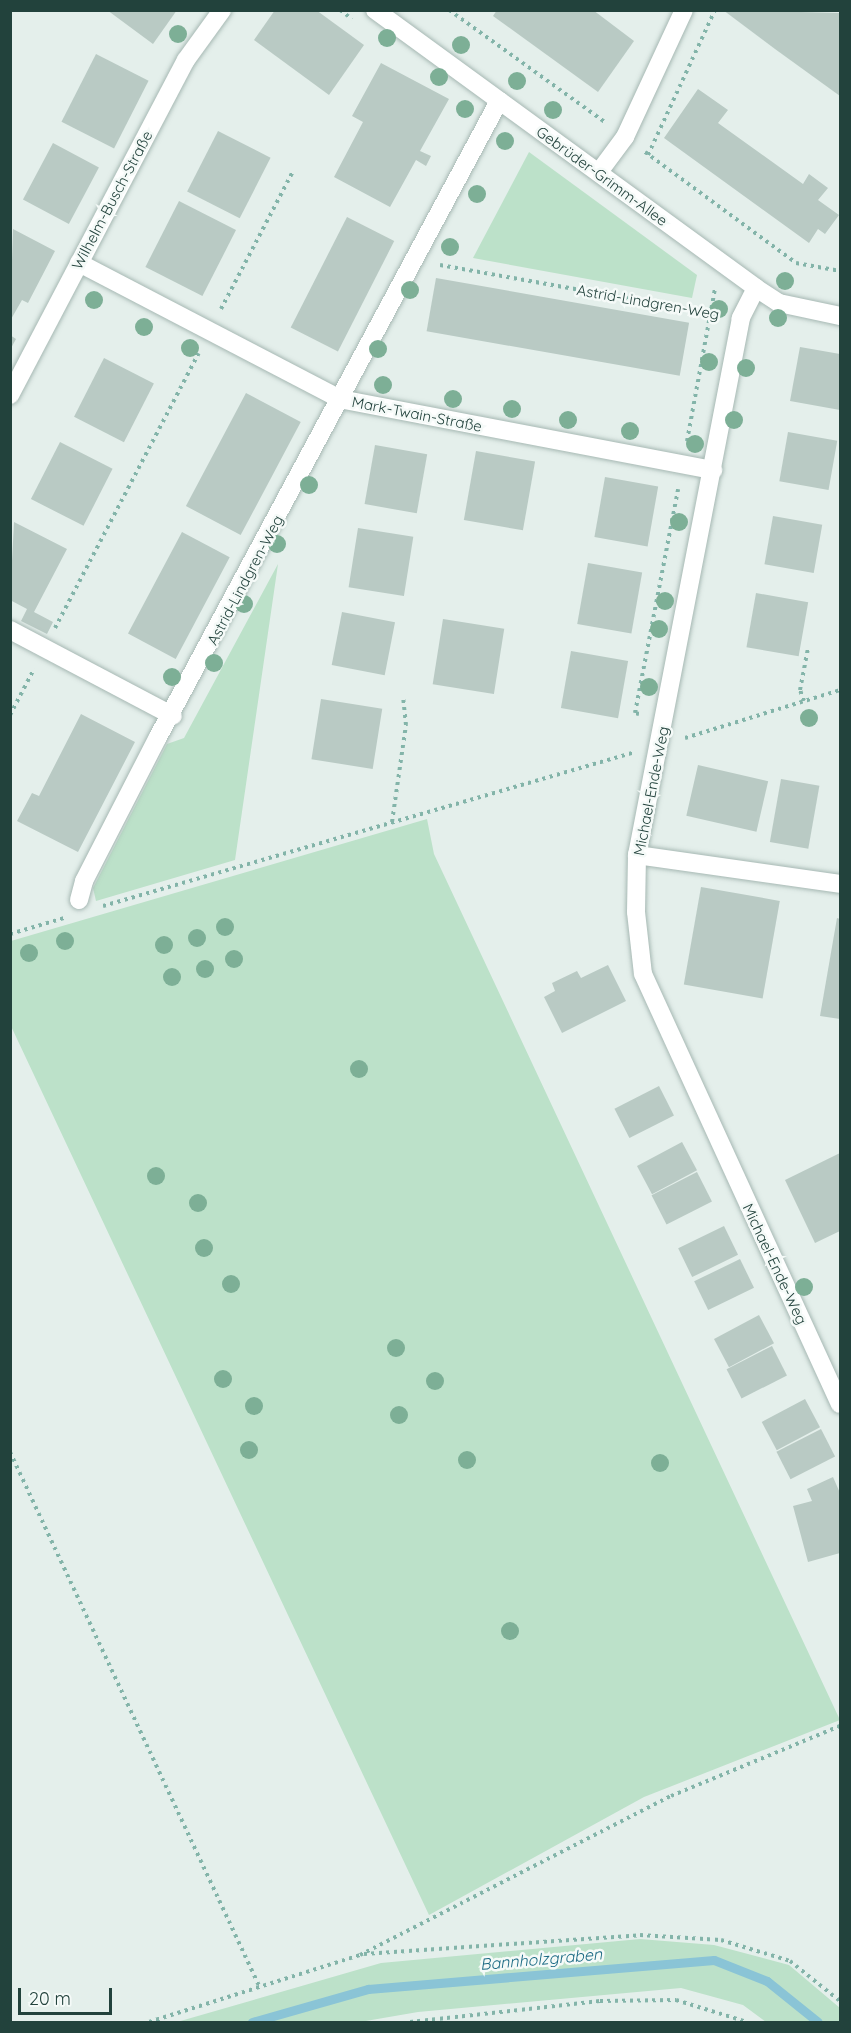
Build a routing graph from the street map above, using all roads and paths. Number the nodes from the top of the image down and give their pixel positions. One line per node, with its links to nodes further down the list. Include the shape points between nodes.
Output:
1 (222, 10): 10 (street, Wilhelm-Busch-Straße, via 186,60)
2 (375, 10): 5 (street, Gebrüder-Grimm-Allee)
3 (684, 10): 8 (street, via 625,137)
4 (715, 10): 6 (path)
5 (499, 101): 8 (street, Gebrüder-Grimm-Allee); 9 (street, Astrid-Lindgren-Weg)
6 (648, 154)
7 (293, 171): 14 (path)
8 (599, 172): 11 (street, Gebrüder-Grimm-Allee)
9 (413, 260): 13 (path, Astrid-Lindgren-Weg); 16 (street, Astrid-Lindgren-Weg)
10 (79, 263): 14 (street, Mark-Twain-Straße); 15 (street, Wilhelm-Busch-Straße)
11 (756, 288): 12 (street, Gebrüder-Grimm-Allee, via 779,303); 13 (street, Michael-Ende-Weg)
12 (840, 316)
13 (741, 318): 17 (street, Michael-Ende-Weg)
14 (210, 331): 16 (street, Mark-Twain-Straße); 19 (path)
15 (10, 395)
16 (340, 399): 17 (street, Mark-Twain-Straße); 25 (street, Astrid-Lindgren-Weg)
17 (712, 470): 26 (street, Michael-Ende-Weg)
18 (10, 630): 19 (street)
19 (45, 648): 24 (path); 25 (street)
20 (808, 648): 23 (path, via 800,690)
21 (840, 690): 23 (path)
22 (403, 697): 27 (path, via 406,724 390,810)
23 (804, 701): 26 (path)
24 (10, 715)
25 (173, 716): 30 (street, Astrid-Lindgren-Weg, via 84,880)
26 (659, 745): 27 (path); 28 (street, Michael-Ende-Weg)
27 (392, 822): 30 (path)
28 (637, 855): 29 (street); 32 (street, Michael-Ende-Weg, via 643,974)
29 (840, 884)
30 (82, 908): 31 (path)
31 (10, 934)
32 (840, 1404)
33 (10, 1452): 36 (path)
34 (840, 1726): 35 (path, via 670,1796)
35 (360, 1955): 36 (path); 37 (path, via 640,1935 721,1940 790,1961)
36 (260, 1988): 38 (path)
37 (840, 2001)
38 (149, 2022)
39 (410, 2022): 40 (path, via 600,2001 676,2000)
40 (747, 2022)

